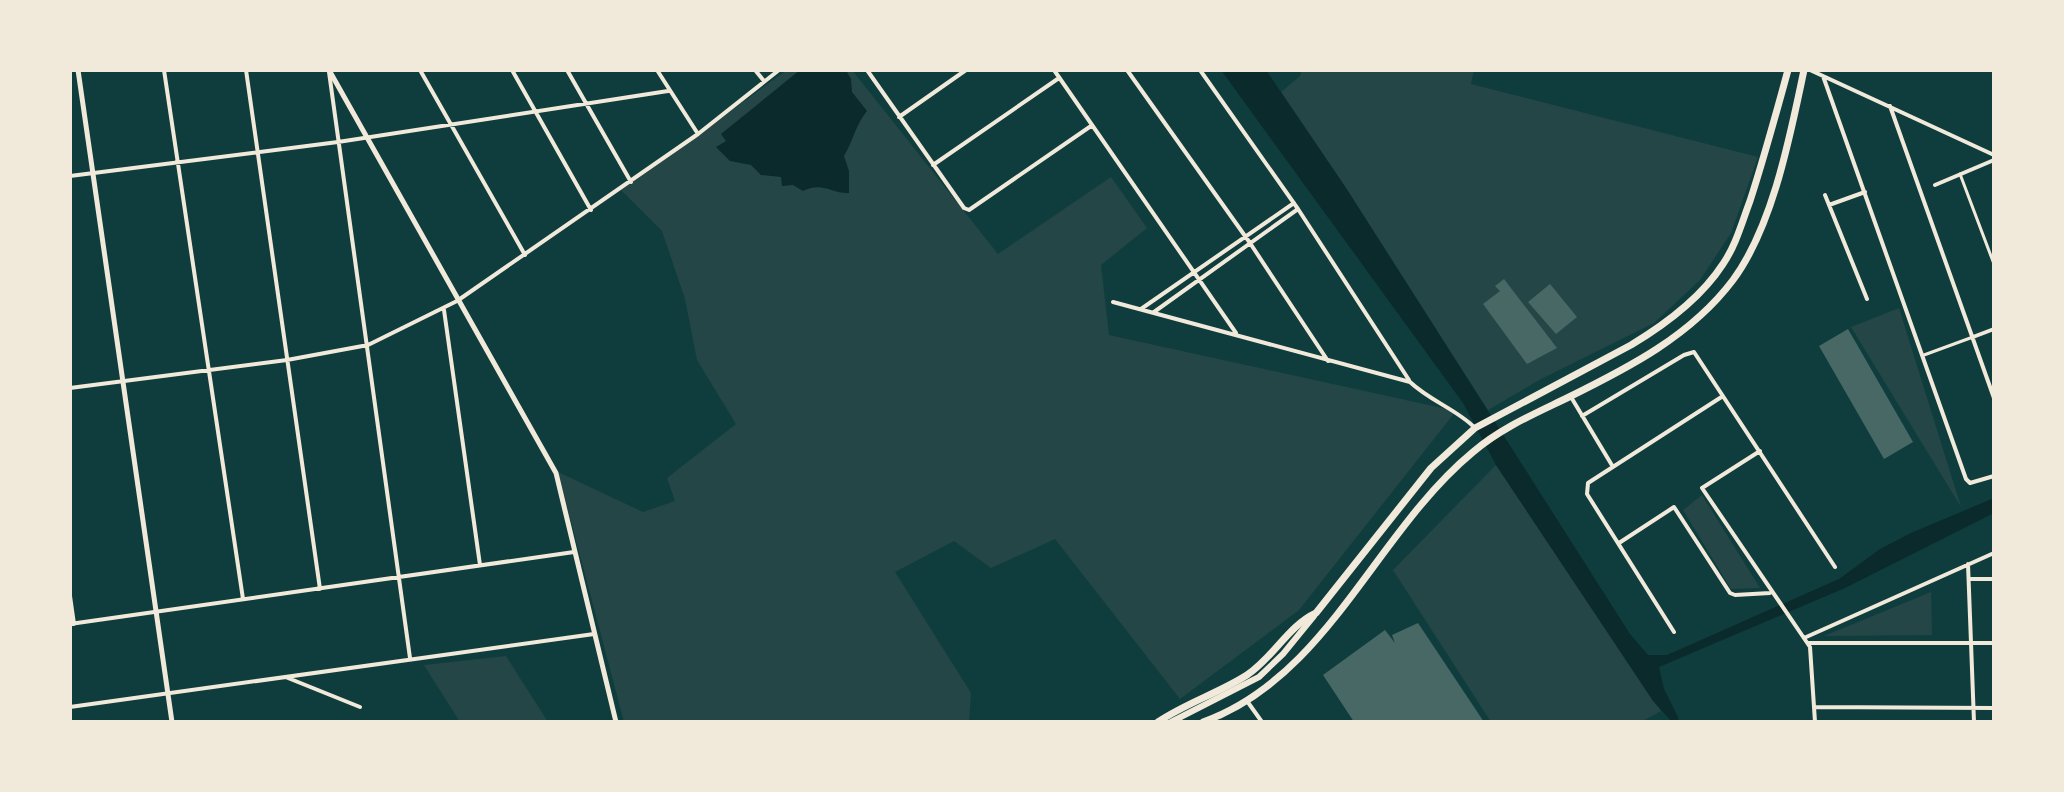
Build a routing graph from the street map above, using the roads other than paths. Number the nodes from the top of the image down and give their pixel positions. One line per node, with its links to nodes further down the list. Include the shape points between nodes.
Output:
1 (78, 70): 35 (street)
2 (164, 70): 33 (street)
3 (246, 70): 31 (street)
4 (328, 70): 29 (street); 30 (street)
5 (420, 70): 26 (street)
6 (512, 70): 24 (street)
7 (567, 70): 22 (street)
8 (657, 70): 21 (street)
9 (755, 70): 20 (street)
10 (779, 70): 20 (street)
11 (867, 70): 25 (street)
12 (966, 70): 25 (street)
13 (1054, 70): 19 (street)
14 (1127, 70): 46 (street)
15 (1200, 70): 42 (street)
16 (1788, 70): 73 (main road, via 1742,223 1713,277 1656,330)
17 (1807, 70): 18 (street); 69 (main road, via 1762,227 1734,279 1671,340)
18 (1823, 76): 23 (street); 40 (street)
19 (1059, 78): 27 (street); 34 (street)
20 (764, 81): 28 (street)
21 (668, 91): 22 (street); 28 (street)
22 (586, 105): 24 (street); 38 (street)
23 (1890, 106): 32 (street); 60 (street)
24 (536, 111): 26 (street); 45 (street)
25 (899, 117): 34 (street)
26 (450, 124): 29 (street); 48 (street)
27 (1091, 126): 34 (street, via 969,210); 50 (street)
28 (698, 134): 38 (street)
29 (365, 136): 30 (street); 53 (street)
30 (338, 142): 31 (street); 61 (street)
31 (257, 151): 33 (street); 63 (street)
32 (1994, 158): 36 (street)
33 (176, 160): 35 (street); 65 (street)
34 (933, 165)
35 (92, 173): 37 (street); 66 (street)
36 (1960, 174): 39 (street); 49 (street)
37 (70, 176)
38 (631, 182): 45 (street)
39 (1935, 185)
40 (1865, 192): 43 (street); 62 (street)
41 (1825, 195): 43 (street)
42 (1294, 203): 44 (street); 46 (street)
43 (1829, 205): 52 (street)
44 (1298, 209): 47 (street); 67 (street)
45 (591, 210): 48 (street)
46 (1245, 236): 47 (street); 50 (street)
47 (1250, 243): 51 (street); 64 (street)
48 (525, 255): 53 (street)
49 (1994, 264)
50 (1195, 271): 51 (street); 56 (street)
51 (1201, 279): 57 (street); 59 (street)
52 (1867, 299)
53 (457, 301): 55 (street); 78 (street, via 556,473)
54 (1113, 302): 56 (street)
55 (444, 309): 61 (street); 81 (street)
56 (1141, 309): 57 (street)
57 (1154, 312): 59 (street)
58 (1994, 329): 60 (street)
59 (1237, 335): 64 (street)
60 (1973, 337): 62 (street); 71 (street)
61 (368, 345): 63 (street); 83 (street)
62 (1923, 356): 76 (street, via 1970,483)
63 (287, 360): 65 (street); 86 (street)
64 (1328, 361): 67 (street)
65 (209, 370): 66 (street); 89 (street)
66 (122, 381): 68 (street); 90 (street)
67 (1410, 382): 73 (street)
68 (70, 388)
69 (1570, 396): 72 (street); 101 (main road, via 1505,428 1443,478 1304,655)
70 (1723, 396): 72 (street, via 1694,352); 74 (street); 75 (street)
71 (1994, 398)
72 (1582, 416): 75 (street)
73 (1475, 427): 91 (main road, via 1431,468)
74 (1760, 451): 82 (street); 87 (street, via 1702,488)
75 (1613, 467): 77 (street, via 1586,488)
76 (1994, 476)
77 (1619, 543): 87 (street, via 1674,507 1730,593); 93 (street)
78 (574, 552): 81 (street); 94 (street)
79 (1994, 553): 80 (street)
80 (1968, 564): 84 (street); 95 (street)
81 (480, 565): 83 (street)
82 (1835, 567)
83 (399, 577): 86 (street); 98 (street)
84 (1969, 579): 85 (street); 96 (street)
85 (1994, 579)
86 (320, 589): 89 (street)
87 (1771, 593): 95 (street)
88 (70, 596): 92 (street)
89 (243, 599): 90 (street)
90 (155, 612): 92 (street); 100 (street)
91 (1316, 613): 110 (main road, via 1247,675); 111 (main road, via 1259,677)
92 (72, 624)
93 (1674, 632)
94 (594, 634): 98 (street); 109 (street)
95 (1806, 640): 96 (street); 104 (street)
96 (1971, 642): 97 (street); 105 (street)
97 (1994, 643)
98 (410, 658): 99 (street)
99 (287, 677): 100 (street); 103 (street)
100 (167, 693): 102 (street); 108 (street)
101 (1247, 701): 107 (main road); 112 (street)
102 (70, 707)
103 (360, 707)
104 (1814, 707): 105 (street); 113 (street)
105 (1973, 707): 106 (street); 114 (street)
106 (1994, 708)
107 (1209, 721)
108 (172, 722)
109 (616, 722)
110 (1158, 722)
111 (1171, 722)
112 (1262, 722)
113 (1815, 722)
114 (1974, 722)

